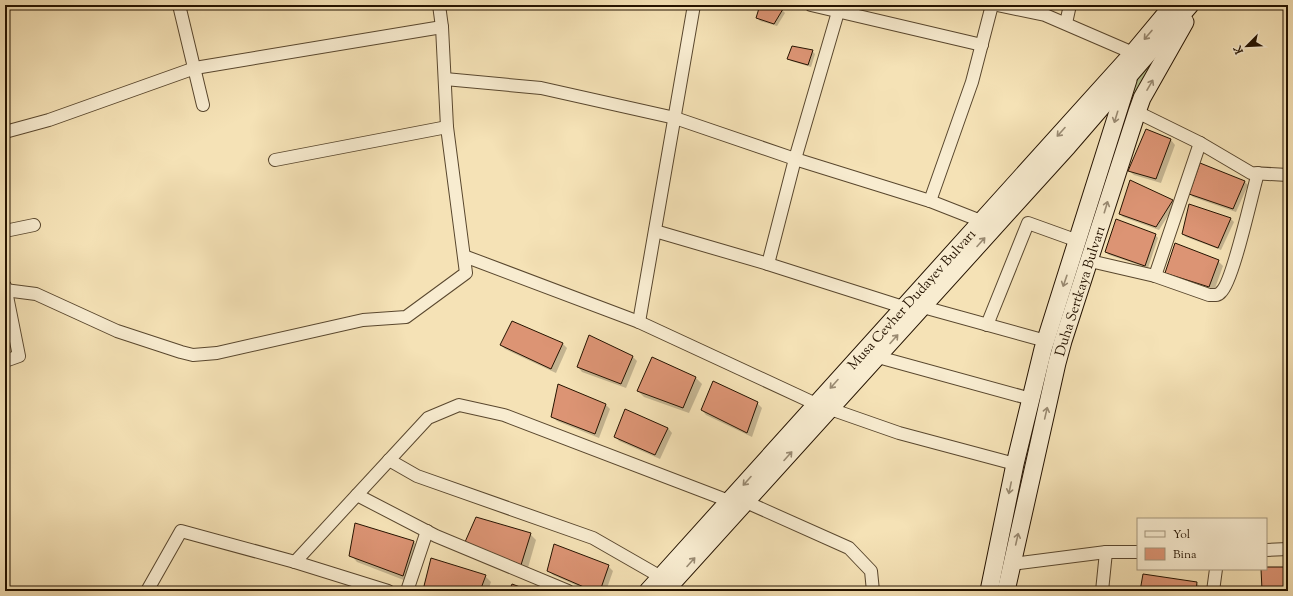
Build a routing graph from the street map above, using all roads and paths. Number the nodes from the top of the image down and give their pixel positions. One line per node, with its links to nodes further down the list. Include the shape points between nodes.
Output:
1 (179, 5): 16 (street)
2 (439, 5): 13 (street)
3 (694, 5): 21 (street)
4 (811, 5): 11 (street)
5 (992, 5): 14 (street)
6 (997, 5): 12 (street, via 1045,16)
7 (1070, 5): 12 (street)
8 (1173, 5): 15 (main road, Musa Cevher Dudayev Bulvarı, one-way to 15)
9 (1190, 5): 17 (main road, Musa Cevher Dudayev Bulvarı)
10 (1194, 5): 20 (main road, Duha Sertkaya Bulvarı, one-way to 10, via 1142,98)
11 (838, 12): 14 (street); 25 (street)
12 (1066, 24): 15 (street)
13 (442, 27): 16 (street); 18 (street)
14 (982, 46): 29 (street)
15 (1133, 52): 17 (main road, Duha Sertkaya Bulvarı); 30 (main road, Musa Cevher Dudayev Bulvarı, one-way to 30)
16 (195, 68): 19 (street); 23 (street, via 49,120)
17 (1130, 75): 34 (main road, Duha Sertkaya Bulvarı, one-way to 34); 41 (main road, Musa Cevher Dudayev Bulvarı, one-way to 17)
18 (445, 79): 21 (street, via 541,88); 22 (street)
19 (203, 105)
20 (1137, 112): 24 (street); 36 (main road, Duha Sertkaya Bulvarı, one-way to 20)
21 (676, 118): 25 (street); 33 (street)
22 (447, 127): 26 (street); 35 (street)
23 (5, 132)
24 (1200, 143): 27 (street, via 1251,173); 38 (street)
25 (795, 159): 29 (street); 37 (street)
26 (275, 160)
27 (1258, 173): 28 (street); 38 (street, via 1231,273 1222,292 1210,295)
28 (1288, 175)
29 (930, 201): 30 (street)
30 (980, 221): 40 (main road, Musa Cevher Dudayev Bulvarı)
31 (34, 225): 32 (street)
32 (5, 231)
33 (655, 231): 37 (street); 42 (street)
34 (1075, 249): 36 (main road); 43 (street, via 1028,223); 44 (main road, Duha Sertkaya Bulvarı, one-way to 44)
35 (464, 256): 39 (street, via 466,273 406,317 363,320 209,354 193,355 175,350 117,331 36,294); 42 (street)
36 (1090, 262): 38 (street); 51 (main road, Duha Sertkaya Bulvarı, one-way to 36, via 1057,363)
37 (768, 264): 40 (street)
38 (1155, 276)
39 (5, 288): 46 (street, via 19,356)
40 (903, 307): 48 (main road, Musa Cevher Dudayev Bulvarı, one-way to 48)
41 (923, 307): 43 (street); 45 (main road, Musa Cevher Dudayev Bulvarı, one-way to 41)
42 (639, 322): 48 (street)
43 (987, 325): 44 (street)
44 (1046, 341): 47 (main road, Duha Sertkaya Bulvarı)
45 (878, 357): 47 (street); 48 (main road, Musa Cevher Dudayev Bulvarı)
46 (5, 361)
47 (1031, 399): 50 (main road, Duha Sertkaya Bulvarı)
48 (823, 407): 50 (street, via 898,433); 53 (main road, Musa Cevher Dudayev Bulvarı, one-way to 53); 54 (main road, Musa Cevher Dudayev Bulvarı, one-way to 48)
49 (389, 460): 52 (street); 53 (street, via 428,418 459,405 504,415); 63 (street, via 417,476 593,538)
50 (1015, 464): 51 (main road); 70 (main road, Duha Sertkaya Bulvarı, one-way to 70)
51 (1034, 466): 61 (main road, Duha Sertkaya Bulvarı, one-way to 51)
52 (357, 495): 55 (street); 60 (street)
53 (729, 501): 63 (main road, Musa Cevher Dudayev Bulvarı)
54 (746, 502): 63 (main road, Musa Cevher Dudayev Bulvarı, one-way to 54); 69 (street, via 849,548 871,571)
55 (427, 531): 66 (street); 67 (street)
56 (1288, 549): 57 (street)
57 (1267, 550)
58 (1106, 552): 59 (street); 61 (street); 72 (street)
59 (1137, 552)
60 (295, 562): 64 (street, via 181,531); 65 (street)
61 (1012, 564): 71 (main road, Duha Sertkaya Bulvarı)
62 (1216, 570): 73 (street)
63 (664, 587): 68 (main road, Musa Cevher Dudayev Bulvarı)
64 (147, 591)
65 (388, 591)
66 (407, 591)
67 (568, 591)
68 (648, 591)
69 (873, 591)
70 (989, 591)
71 (1006, 591)
72 (1102, 591)
73 (1213, 591)

